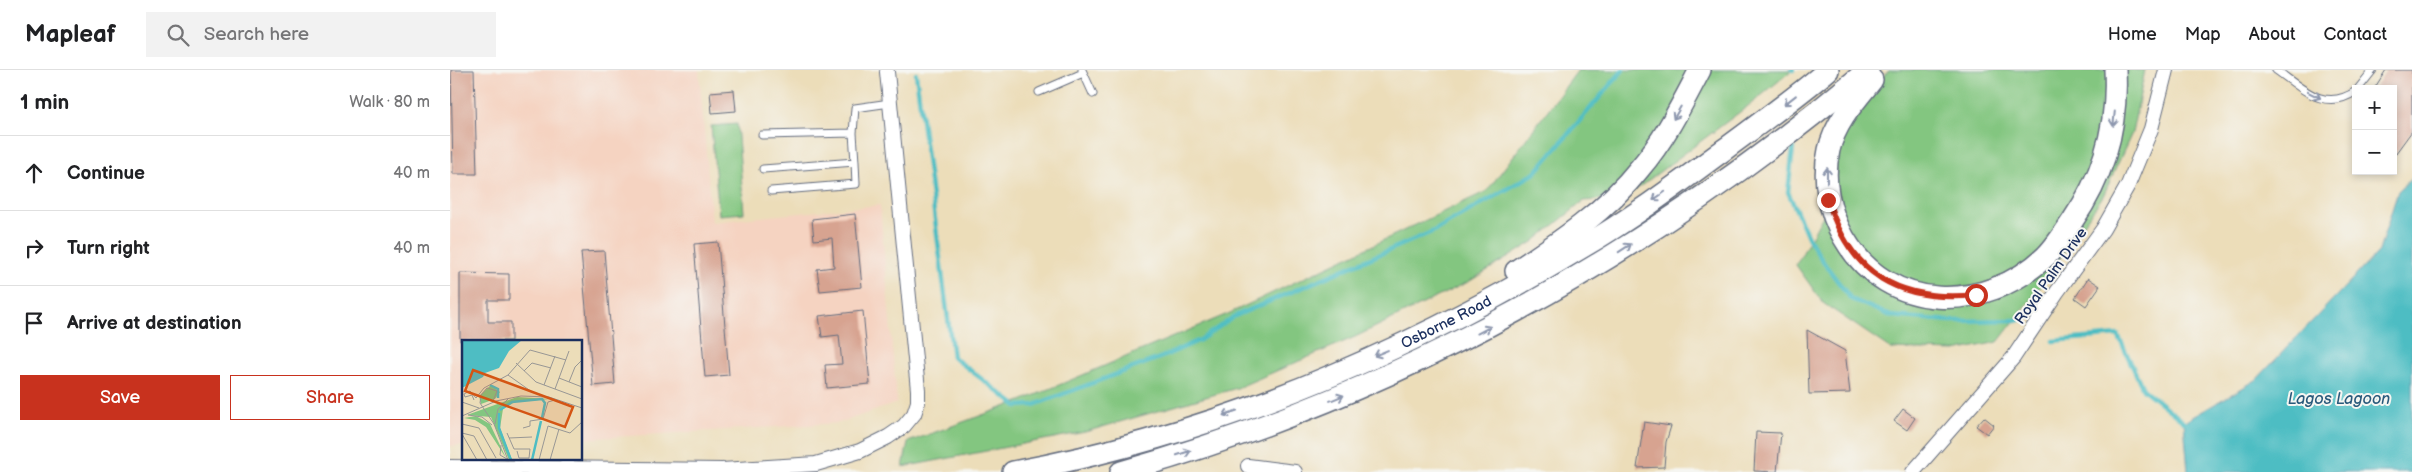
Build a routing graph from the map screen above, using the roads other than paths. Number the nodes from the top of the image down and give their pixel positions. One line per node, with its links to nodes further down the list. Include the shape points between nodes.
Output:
1 (1700, 70): 21 (main road, one-way to 21, via 1663,137 1640,169 1579,228 1516,271)
2 (1828, 70): 21 (main road, Osborne Road, one-way to 21, via 1643,208)
3 (1868, 70): 25 (main road, Osborne Road, one-way to 3, via 1223,441 1360,389 1529,306 1744,168)
4 (1880, 70): 5 (main road, one-way to 4, via 2113,127 2095,184 2064,235 2046,256 2005,285 1976,295 1930,297 1903,290 1862,264 1835,222 1828,200 1826,174 1829,150 1837,127)
5 (2115, 70)
6 (2166, 70): 27 (street, Royal Palm Drive, via 2151,129 2128,185 2103,229 2013,358)
7 (2276, 70): 13 (lane, one-way to 13, via 2315,97 2337,100)
8 (2373, 70): 11 (lane)
9 (889, 71): 15 (street)
10 (1083, 71): 12 (lane); 14 (lane)
11 (2361, 85)
12 (1039, 92)
13 (2352, 92)
14 (1093, 94)
15 (890, 103): 16 (lane, via 855,108); 23 (street, via 918,390 914,414 904,426 860,451 816,464 722,470)
16 (853, 133): 17 (lane); 18 (lane)
17 (762, 135)
18 (855, 162): 19 (lane); 20 (lane, via 856,184)
19 (763, 169)
20 (771, 191)
21 (1482, 306): 24 (main road, Osborne Road, one-way to 24, via 1283,395 1127,447)
22 (1248, 466): 26 (street)
23 (450, 467)
24 (1013, 472)
25 (1121, 472)
26 (1294, 472)
27 (1912, 472)

